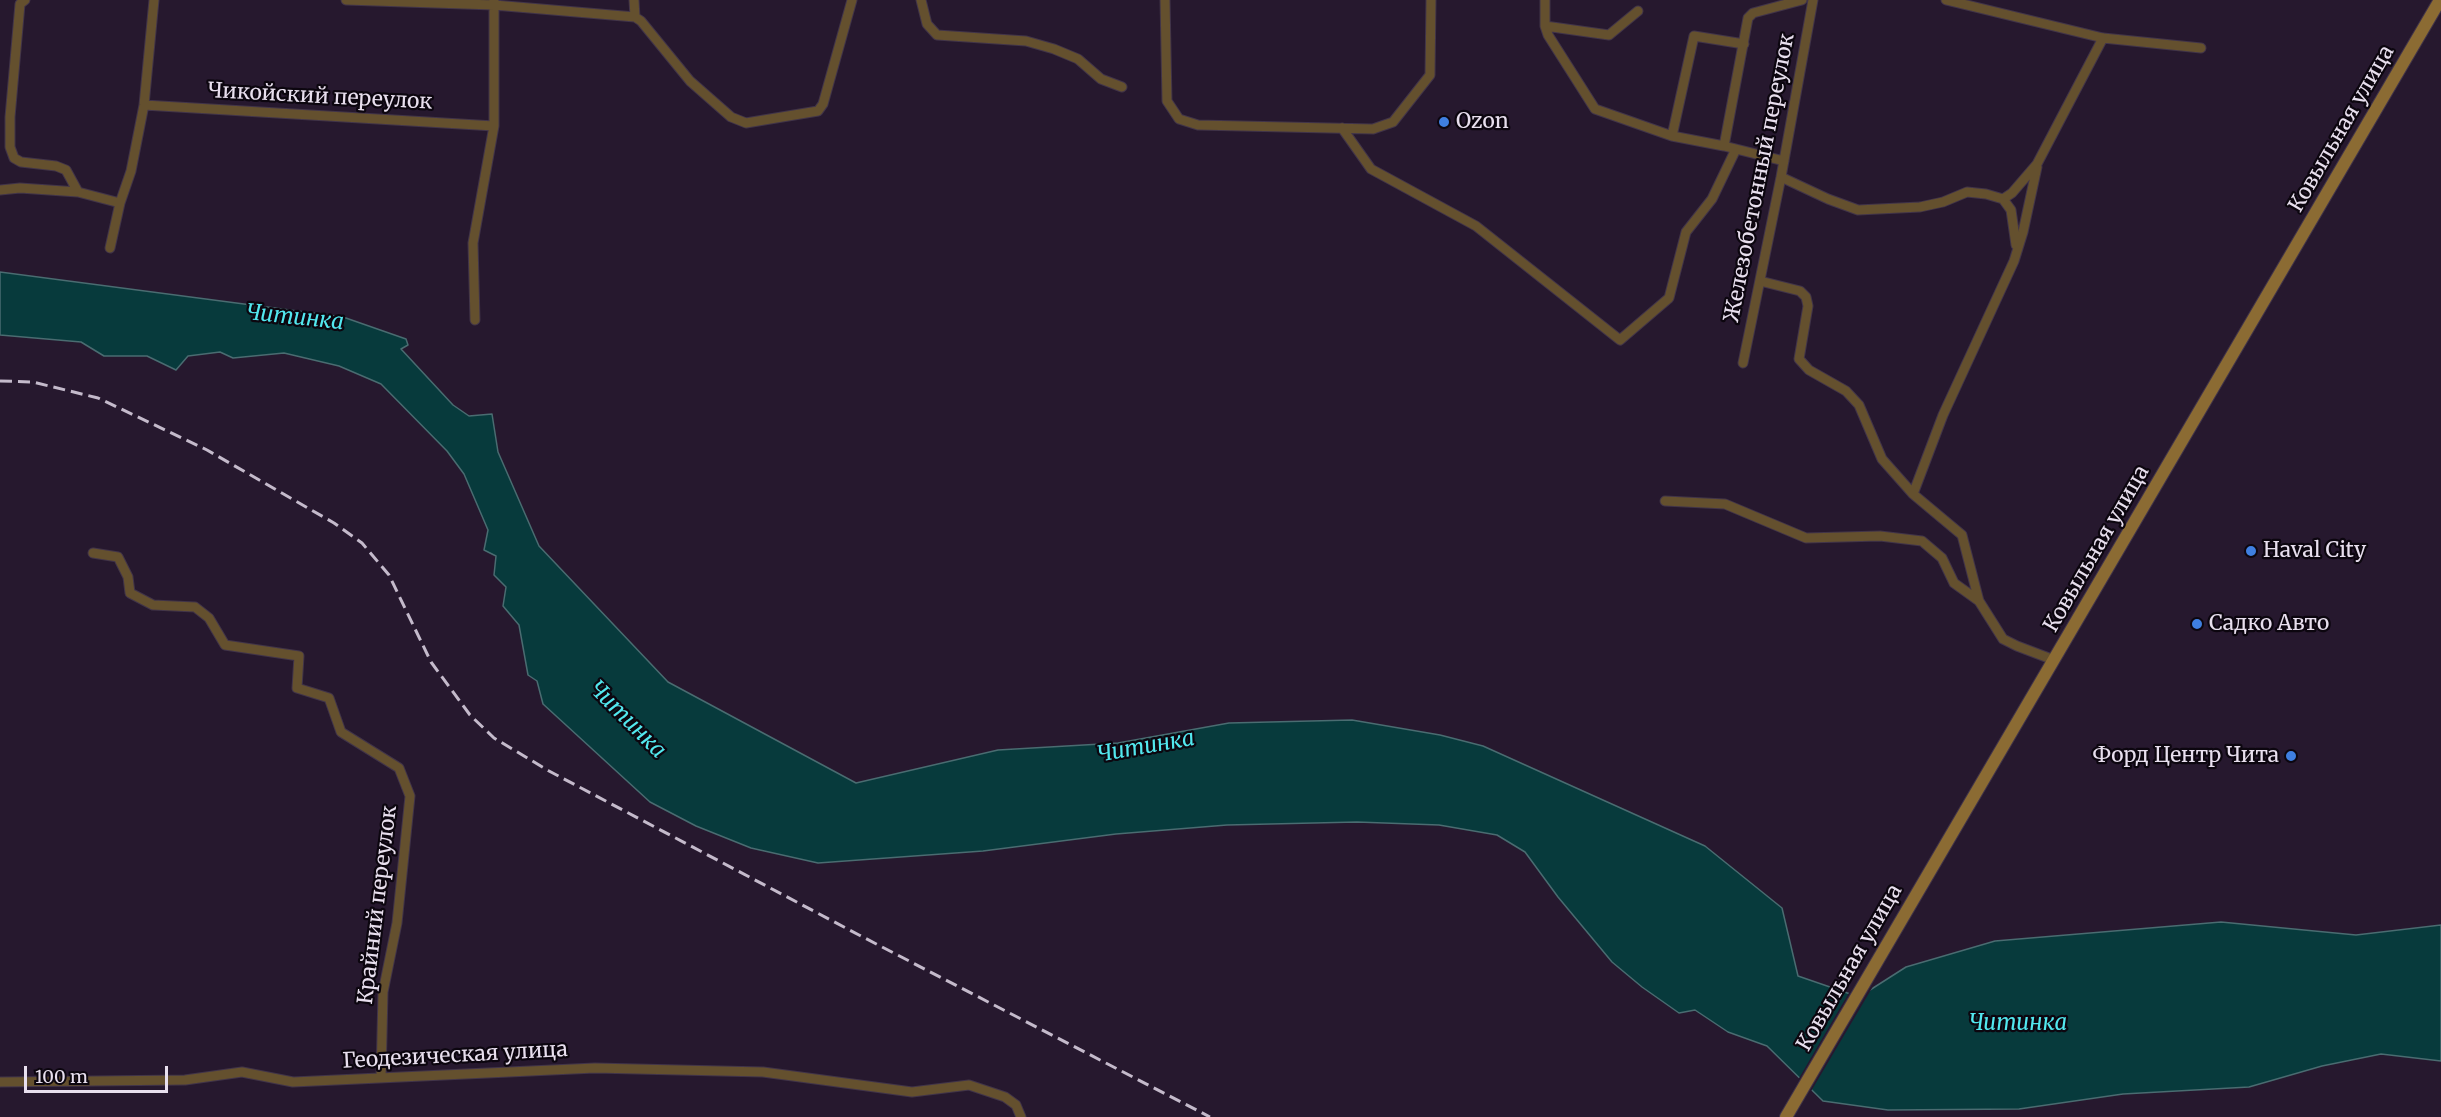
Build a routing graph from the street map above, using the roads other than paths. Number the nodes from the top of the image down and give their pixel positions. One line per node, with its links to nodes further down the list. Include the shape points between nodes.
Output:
1 (25, 0): 32 (street, via 20,4 10,147 14,158 21,162 66,170)
2 (153, 0): 22 (street)
3 (346, 0): 14 (street)
4 (634, 0): 16 (street)
5 (852, 0): 16 (street, via 818,111 746,123 731,117 690,81)
6 (921, 0): 21 (street, via 927,24 937,34 1045,46 1078,59 1101,79)
7 (1165, 0): 24 (street, via 1167,101 1179,119 1198,125)
8 (1431, 0): 24 (street, via 1430,75 1393,122 1373,129)
9 (1545, 0): 17 (street)
10 (1802, 0): 19 (street, via 1753,13 1748,18)
11 (1813, 0): 28 (street, Железобетонный переулок)
12 (1946, 0): 18 (street)
13 (2440, 0): 44 (main road, Ковыльная улица)
14 (494, 2): 16 (street); 23 (street)
15 (1638, 11): 17 (street, via 1609,35)
16 (635, 17)
17 (1545, 26): 25 (street, via 1595,109)
18 (2103, 38): 20 (street); 29 (street)
19 (1744, 44): 25 (street, via 1694,36); 26 (street)
20 (2201, 48)
21 (1122, 87)
22 (144, 105): 23 (street, Чикойский переулок); 34 (street)
23 (494, 126): 38 (street, via 473,243)
24 (1342, 128): 27 (street, via 1371,169 1476,226 1620,340 1669,298 1686,232 1712,199)
25 (1672, 136): 26 (street)
26 (1724, 146): 27 (street)
27 (1736, 149): 28 (street)
28 (1784, 161): 30 (street, Железобетонный переулок)
29 (2037, 164): 33 (street); 36 (street)
30 (1781, 177): 33 (street, via 1858,210 1920,207 1967,192); 37 (street, Железобетонный переулок)
31 (0, 190): 32 (street)
32 (78, 192): 34 (street)
33 (2002, 199): 36 (street, via 2011,210)
34 (120, 203): 35 (street)
35 (110, 248)
36 (2017, 251): 40 (street)
37 (1760, 280): 39 (street, Железобетонный переулок); 40 (street, via 1800,291 1806,297 1799,359 1809,370 1846,391 1859,405 1882,459)
38 (475, 320)
39 (1743, 363)
40 (1912, 494): 43 (street, via 1962,535)
41 (1665, 501): 43 (street, via 1725,504 1806,538 1881,536 1922,541 1942,558 1954,583)
42 (93, 553): 45 (street, Крайний переулок, via 118,557 130,592 153,605 195,607 209,618 225,645 299,656 297,688 329,698 341,732 399,768 410,796 397,922 383,992)
43 (1979, 601): 44 (street, via 2003,639)
44 (2054, 660): 47 (main road, Ковыльная улица)
45 (381, 1078): 46 (street, Геодезическая улица, via 293,1082 242,1072 185,1080); 48 (street, Геодезическая улица, via 595,1068 763,1072 912,1092 969,1085 1005,1096 1016,1105)
46 (0, 1082)
47 (1788, 1113)
48 (1021, 1117)

